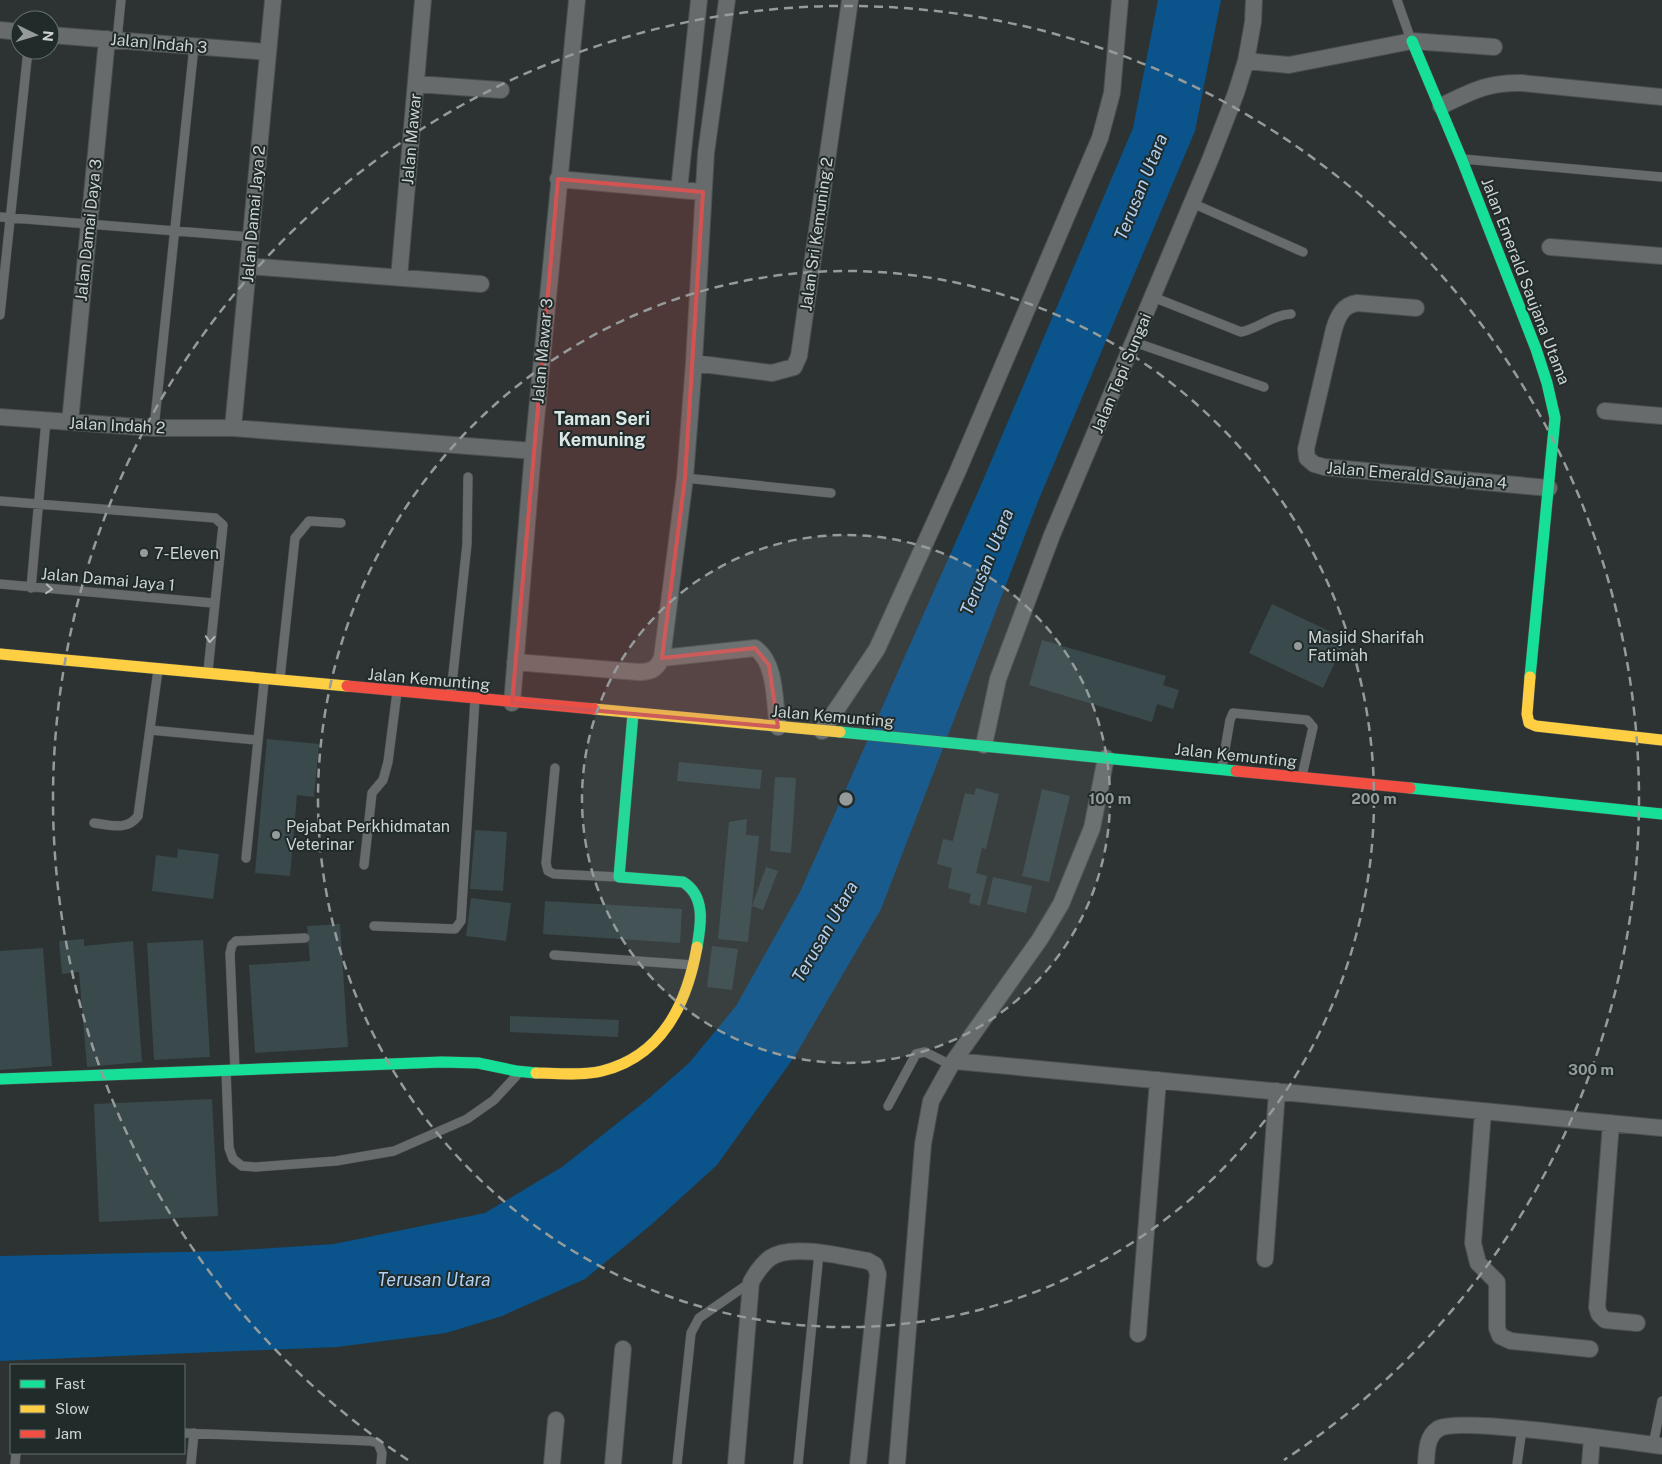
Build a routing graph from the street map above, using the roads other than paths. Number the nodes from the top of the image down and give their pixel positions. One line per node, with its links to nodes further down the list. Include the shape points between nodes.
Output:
1 (121, 0): 12 (lane)
2 (272, 0): 16 (street, Jalan Damai Jaya 2)
3 (423, 0): 19 (street, Jalan Mawar)
4 (577, 0): 25 (street, Jalan Mawar 3)
5 (700, 0): 26 (street)
6 (727, 0): 27 (street)
7 (850, 0): 45 (street, Jalan Sri Kemuning 2, via 799,356 794,367 772,373)
8 (1120, 0): 79 (street, via 1112,93 1100,138 957,473 877,649)
9 (1254, 0): 18 (street, Jalan Tepi Sungai)
10 (1397, 0): 13 (lane)
11 (60, 35): 12 (street, Jalan Indah 3)
12 (112, 39): 14 (street, Jalan Indah 3); 31 (street, Jalan Damai Daya 3)
13 (1412, 41): 15 (street); 18 (street, via 1289,65); 22 (street, Jalan Emerald Saujana Utama)
14 (194, 46): 16 (street, Jalan Indah 3); 32 (lane)
15 (1494, 47)
16 (268, 52): 33 (street, Jalan Damai Jaya 2)
17 (27, 60): 30 (lane)
18 (1246, 61): 28 (street, Jalan Tepi Sungai)
19 (416, 84): 20 (street); 38 (street, Jalan Mawar)
20 (501, 90)
21 (1662, 97): 22 (street, via 1501,82)
22 (1440, 106): 23 (street, Jalan Emerald Saujana Utama)
23 (1463, 159): 24 (lane); 57 (street, Jalan Emerald Saujana Utama, via 1532,336 1552,397 1555,418)
24 (1662, 177)
25 (558, 178): 26 (street); 54 (street, Jalan Mawar 3)
26 (679, 190): 27 (street)
27 (703, 192): 45 (street)
28 (1192, 203): 35 (lane); 40 (street, Jalan Tepi Sungai)
29 (0, 217): 30 (lane)
30 (10, 218): 31 (lane); 43 (lane)
31 (89, 224): 32 (lane); 51 (street, Jalan Damai Daya 3)
32 (174, 231): 33 (lane); 52 (lane)
33 (251, 237): 37 (street, Jalan Damai Jaya 2)
34 (1550, 247): 36 (street)
35 (1303, 252)
36 (1662, 256)
37 (248, 266): 38 (street); 53 (street, Jalan Damai Jaya 2)
38 (399, 278): 39 (street)
39 (481, 284)
40 (1153, 297): 42 (lane, via 1241,332 1254,329 1273,317); 44 (street, Jalan Tepi Sungai)
41 (1416, 308): 57 (street, Jalan Emerald Saujana 4, via 1357,303 1349,305 1341,313 1334,329 1306,449 1307,458 1324,468)
42 (1291, 314)
43 (0, 315)
44 (1134, 342): 46 (lane); 82 (street, Jalan Tepi Sungai, via 1016,629 998,679)
45 (694, 363): 56 (street)
46 (1264, 387)
47 (1605, 411): 48 (street)
48 (1662, 416)
49 (0, 417): 50 (street, Jalan Indah 2)
50 (46, 420): 51 (street, Jalan Indah 2); 60 (lane)
51 (70, 422): 52 (street, Jalan Indah 2)
52 (154, 428): 53 (street, Jalan Indah 2)
53 (233, 428): 54 (street, Jalan Indah 2)
54 (533, 451): 67 (street, Jalan Mawar 3)
55 (468, 477): 73 (lane, via 467,544)
56 (685, 478): 58 (lane); 66 (street)
57 (1549, 488): 81 (street, Jalan Emerald Saujana Utama, via 1529,722 1536,726)
58 (831, 493)
59 (0, 501): 60 (lane)
60 (38, 504): 63 (lane); 64 (lane, via 215,518 223,525)
61 (341, 523): 71 (lane, via 309,521 294,538)
62 (0, 584): 63 (lane, Jalan Damai Jaya 1)
63 (31, 588): 64 (lane, Jalan Damai Jaya 1, one-way to 64)
64 (213, 603): 69 (lane, one-way to 69)
65 (0, 654): 68 (street, Jalan Kemunting)
66 (662, 658): 67 (street, via 658,667 650,672); 77 (street, via 755,648 769,665)
67 (515, 662): 75 (street, Jalan Mawar 3)
68 (158, 670): 69 (street, Jalan Kemunting); 78 (lane)
69 (208, 674): 70 (street, Jalan Kemunting)
70 (264, 679): 71 (street, Jalan Kemunting); 80 (lane)
71 (279, 681): 72 (street, Jalan Kemunting)
72 (397, 692): 73 (street, Jalan Kemunting); 90 (lane, via 388,762 383,780 372,793)
73 (451, 697): 74 (street, Jalan Kemunting)
74 (475, 699): 75 (street, Jalan Kemunting); 92 (lane, via 461,921 454,929)
75 (512, 703): 76 (street, Jalan Kemunting)
76 (633, 714): 77 (street, Jalan Kemunting); 91 (street)
77 (778, 727): 79 (street, Jalan Kemunting)
78 (150, 730): 80 (lane); 88 (lane, via 138,816 133,824 125,827)
79 (822, 731): 82 (street, Jalan Kemunting)
80 (258, 740): 89 (lane)
81 (1662, 740)
82 (984, 745): 83 (street, Jalan Kemunting)
83 (1106, 758): 85 (street, Jalan Kemunting); 96 (street, via 1092,828 1061,904)
84 (555, 768): 91 (lane, via 546,863 548,871)
85 (1222, 770): 86 (street, Jalan Kemunting); 86 (lane, via 1230,720 1233,713 1241,713 1311,722 1313,727)
86 (1302, 778): 87 (street, Jalan Kemunting)
87 (1662, 814)
88 (94, 823)
89 (246, 858)
90 (364, 864)
91 (620, 878): 95 (street, via 690,885 699,905)
92 (374, 926)
93 (305, 938): 97 (lane, via 236,941 232,945)
94 (554, 955): 95 (lane)
95 (694, 965): 98 (street, via 688,990 675,1016 652,1043 631,1059 600,1071)
96 (952, 1063): 100 (street); 102 (lane, via 925,1052 916,1054); 128 (street, via 931,1101 926,1118)
97 (230, 1071): 98 (street, via 469,1062); 98 (lane, via 229,1148 242,1166 256,1167 336,1161 394,1151 468,1119 494,1100); 99 (street)
98 (520, 1072)
99 (0, 1079)
100 (1158, 1080): 101 (street); 110 (street)
101 (1277, 1091): 103 (street); 107 (street)
102 (888, 1106)
103 (1483, 1112): 104 (street); 111 (street, via 1473,1243 1478,1263 1497,1282 1497,1328 1500,1336 1510,1341)
104 (1611, 1123): 105 (street); 109 (street, via 1597,1307 1598,1314 1605,1320)
105 (1662, 1128)
106 (819, 1253): 108 (street, via 786,1252 771,1257); 126 (lane); 127 (street, via 868,1262 875,1265 878,1274)
107 (1266, 1259)
108 (751, 1282): 124 (lane, via 698,1318 691,1333); 125 (street)
109 (1637, 1323)
110 (1138, 1334)
111 (1590, 1349)
112 (623, 1350): 123 (street)
113 (1662, 1400): 119 (lane)
114 (556, 1420): 122 (street)
115 (1522, 1429): 118 (street); 129 (street, via 1451,1424 1437,1429 1428,1441); 130 (lane)
116 (185, 1433): 117 (lane)
117 (194, 1434): 120 (lane); 121 (lane, via 378,1443)
118 (1592, 1438): 119 (street); 131 (street)
119 (1657, 1445)
120 (191, 1464)
121 (381, 1464)
122 (552, 1464)
123 (613, 1464)
124 (677, 1464)
125 (736, 1464)
126 (798, 1464)
127 (858, 1464)
128 (897, 1464)
129 (1426, 1464)
130 (1517, 1464)
131 (1590, 1464)

